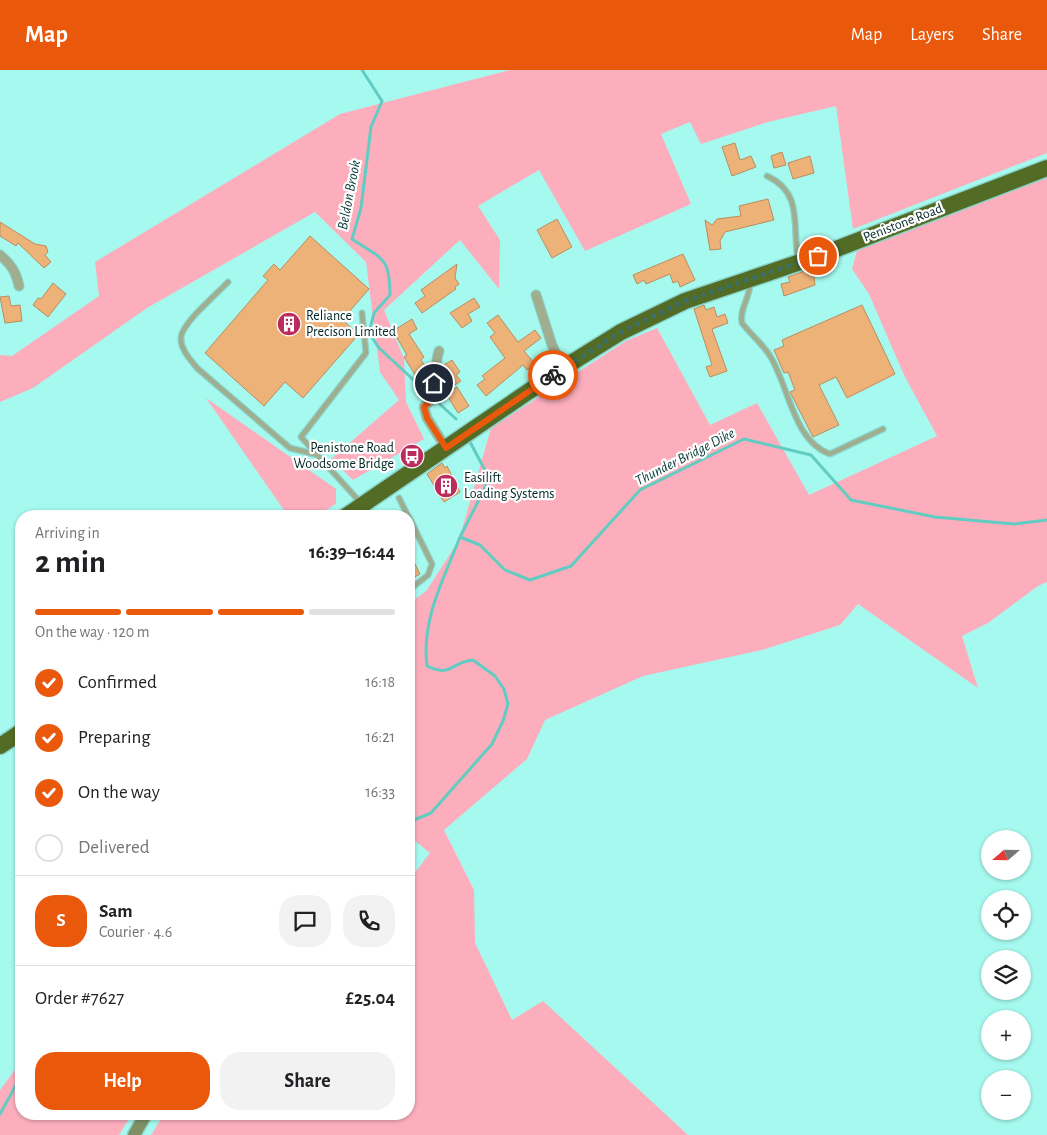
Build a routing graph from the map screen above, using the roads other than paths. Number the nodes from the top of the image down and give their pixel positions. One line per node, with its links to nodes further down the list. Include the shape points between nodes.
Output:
1 (1047, 168): 4 (highway, Penistone Road)
2 (767, 176): 4 (lane, via 785,190 796,211 794,235)
3 (0, 255): 7 (street, via 10,263)
4 (799, 263): 5 (highway, Penistone Road)
5 (750, 280): 11 (highway, Penistone Road, via 685,301 621,332); 12 (lane, via 751,291 742,310 742,323 770,356 804,432 817,449 830,454)
6 (228, 282): 14 (lane, via 184,328 181,339 186,354 197,368 290,448)
7 (19, 286)
8 (536, 295): 11 (street)
9 (362, 313): 14 (lane, via 366,353 301,437)
10 (439, 351): 13 (street, via 432,397 424,407 427,418)
11 (563, 368): 13 (highway, Penistone Road)
12 (883, 429)
13 (446, 448): 16 (highway, Penistone Road)
14 (318, 455): 16 (lane)
15 (399, 498): 18 (lane)
16 (363, 505): 17 (highway, Penistone Road)
17 (355, 510)
18 (405, 510)
19 (415, 531): 20 (lane, via 432,564 428,575)
20 (415, 585)
21 (15, 736): 22 (highway)
22 (1, 744)
23 (143, 1120): 24 (street)
24 (134, 1135)

